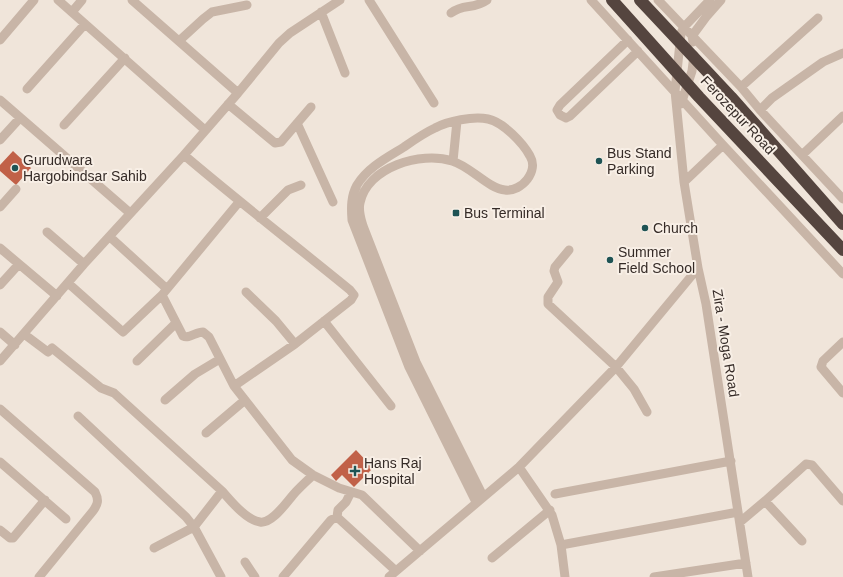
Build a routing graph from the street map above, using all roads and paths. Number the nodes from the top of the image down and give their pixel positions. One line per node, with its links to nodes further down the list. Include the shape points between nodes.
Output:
1 (34, 0): 22 (street)
2 (58, 0): 15 (street)
3 (82, 0): 15 (street)
4 (132, 0): 24 (street)
5 (340, 0): 16 (street)
6 (370, 0): 35 (street)
7 (487, 0): 17 (street)
8 (591, 0): 23 (street)
9 (612, 0): 65 (highway, Ferozepur Road, bridge)
10 (640, 0): 60 (highway, Ferozepur Road, bridge, via 731,97)
11 (658, 0): 20 (street)
12 (710, 0): 20 (street)
13 (721, 0): 21 (street)
14 (247, 5): 24 (street, via 212,12)
15 (72, 12): 19 (street)
16 (321, 12): 28 (street); 32 (street, via 284,38)
17 (451, 13)
18 (818, 18): 29 (street)
19 (85, 24): 27 (street); 30 (street)
20 (684, 27): 21 (street); 31 (street, Zira - Moga Road, via 681,32)
21 (692, 36): 29 (street); 34 (street, Zira - Moga Road, via 694,60)
22 (0, 40)
23 (628, 40): 25 (street); 25 (street, via 560,105 560,115 566,118 570,116)
24 (179, 42): 32 (street)
25 (638, 51): 31 (street)
26 (843, 53): 38 (street, via 823,62 772,98)
27 (124, 58): 44 (street); 45 (street)
28 (345, 73)
29 (741, 87): 38 (street)
30 (27, 89)
31 (675, 91): 34 (street); 39 (street, Zira - Moga Road)
32 (238, 93): 36 (street)
33 (0, 100): 41 (street)
34 (682, 100): 39 (street, Zira - Moga Road); 47 (street)
35 (434, 103)
36 (228, 104): 43 (street, via 275,143 280,142); 45 (street)
37 (311, 106): 43 (street)
38 (760, 110): 49 (street)
39 (678, 113): 51 (street, Zira - Moga Road)
40 (843, 116): 49 (street)
41 (20, 118): 46 (street); 58 (street)
42 (457, 121): 50 (street); 50 (street, via 479,117 497,122 524,147 531,157 533,171 518,187 504,190); 102 (street, via 427,132 369,171 354,191 351,211 409,368)
43 (297, 123): 56 (street)
44 (64, 125)
45 (205, 130): 48 (street)
46 (0, 140)
47 (723, 145): 51 (street); 69 (street)
48 (184, 155): 55 (street); 58 (street)
49 (802, 155): 54 (street)
50 (453, 161): 102 (street, via 436,158 414,160 384,171 367,187 359,209 363,226 416,362)
51 (684, 182): 68 (street, Zira - Moga Road)
52 (301, 185): 59 (street, via 288,190)
53 (16, 189): 57 (street)
54 (843, 199)
55 (239, 202): 59 (street); 72 (street)
56 (333, 202)
57 (0, 207)
58 (130, 213): 62 (street)
59 (260, 218): 75 (street, via 354,295)
60 (843, 224)
61 (47, 232): 67 (street)
62 (110, 237): 67 (street); 72 (street)
63 (0, 248): 66 (street)
64 (569, 250): 85 (street, via 555,267 558,282 548,297 548,304)
65 (843, 250)
66 (19, 264): 71 (street); 74 (street)
67 (84, 264): 70 (street)
68 (698, 268): 85 (street); 95 (street, Zira - Moga Road)
69 (843, 274)
70 (68, 283): 72 (street, via 123,332); 74 (street)
71 (0, 285)
72 (164, 292): 76 (street)
73 (246, 292): 80 (street)
74 (57, 296): 78 (street)
75 (324, 321): 80 (street); 90 (street)
76 (176, 323): 82 (street, via 185,337 199,332 206,334); 84 (street)
77 (0, 332): 81 (street)
78 (24, 334): 81 (street); 99 (street, via 48,352 52,348 101,388 114,393)
79 (843, 342): 87 (street, via 821,365 822,370)
80 (295, 344): 86 (street)
81 (14, 345): 83 (street)
82 (220, 358): 86 (street); 88 (street, via 194,374)
83 (0, 361)
84 (137, 361)
85 (616, 367): 92 (street, via 632,386); 97 (street)
86 (234, 386): 89 (street)
87 (843, 393)
88 (165, 400)
89 (245, 400): 94 (street); 98 (street, via 292,460)
90 (391, 406)
91 (0, 409): 121 (street, via 95,492 98,498 98,505)
92 (647, 412)
93 (78, 416): 111 (street)
94 (206, 433)
95 (731, 461): 101 (street); 107 (street, Zira - Moga Road)
96 (2, 466): 103 (street)
97 (518, 467): 102 (street); 106 (street)
98 (313, 475): 99 (street, via 276,515 260,522 234,505); 100 (street)
99 (222, 490): 111 (street)
100 (351, 492): 108 (street, via 338,510); 116 (street, via 362,495)
101 (555, 494)
102 (480, 499): 116 (street)
103 (45, 500): 109 (street); 112 (street, via 13,538)
104 (765, 501): 105 (street, via 808,464 812,465); 110 (street); 113 (street)
105 (843, 501)
106 (550, 510): 114 (street); 117 (street)
107 (738, 512): 110 (street, Zira - Moga Road); 114 (street)
108 (337, 517): 120 (street); 124 (street, via 331,520)
109 (66, 519)
110 (740, 522): 119 (street, Zira - Moga Road)
111 (194, 526): 115 (street); 122 (street)
112 (0, 530)
113 (802, 541)
114 (561, 545): 125 (street)
115 (154, 548)
116 (420, 551): 120 (street)
117 (492, 558)
118 (245, 562): 123 (street)
119 (746, 563): 126 (street); 127 (street, Zira - Moga Road)
120 (392, 574)
121 (39, 577)
122 (221, 577)
123 (255, 577)
124 (283, 577)
125 (566, 577)
126 (654, 577)
127 (748, 577)

